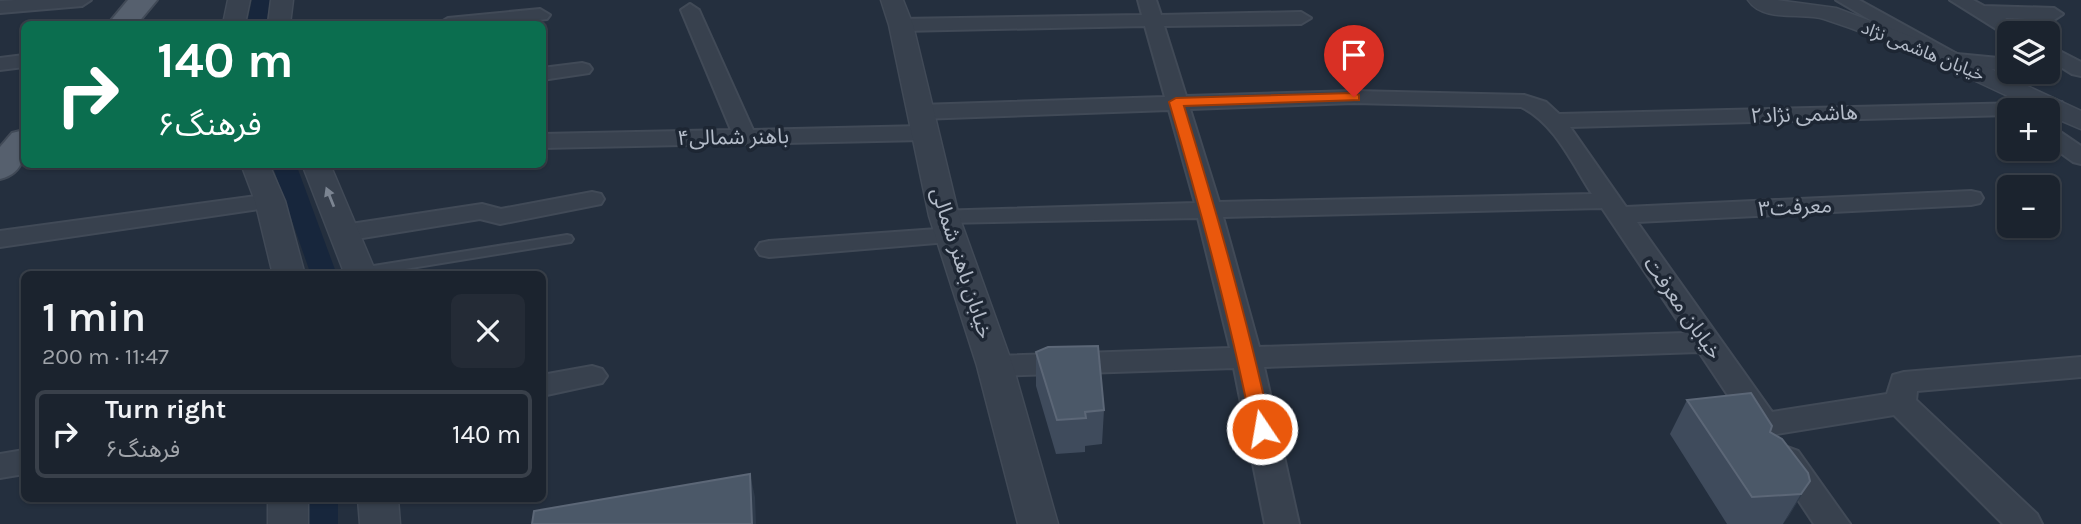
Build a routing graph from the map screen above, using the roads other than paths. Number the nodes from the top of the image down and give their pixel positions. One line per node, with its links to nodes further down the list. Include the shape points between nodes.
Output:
1 (82, 0): 8 (street)
2 (143, 0): 16 (main road)
3 (239, 0): 17 (street)
4 (282, 0): 18 (street)
5 (1759, 0): 23 (street, خیابان هاشمی نژاد, via 1777,9 1828,13)
6 (1845, 0): 23 (street)
7 (1959, 0): 11 (street)
8 (0, 7)
9 (690, 10): 38 (street)
10 (1149, 11): 12 (street); 15 (street); 32 (street)
11 (1981, 12): 13 (street); 20 (street)
12 (897, 13): 37 (street, خیابان باهنر شمالی)
13 (2054, 14)
14 (540, 15): 19 (street)
15 (1301, 18)
16 (125, 21)
17 (235, 21)
18 (279, 21)
19 (479, 21)
20 (1997, 21)
21 (2060, 58): 28 (street)
22 (21, 61): 24 (street)
23 (1952, 61): 25 (street); 30 (street, خیابان هاشمی نژاد)
24 (0, 64)
25 (1997, 64)
26 (582, 69): 29 (street)
27 (2060, 69): 28 (street)
28 (2080, 70)
29 (546, 74)
30 (2034, 98)
31 (1524, 101): 32 (street, باهنر شمالی۴, via 1354,97); 35 (street, خیابان معرفت)
32 (1176, 102): 37 (street, باهنر شمالی۴); 48 (street)
33 (1997, 109): 35 (street, هاشمی نژاد۲)
34 (2060, 110): 36 (street, خیابان هاشمی نژاد)
35 (1554, 121): 47 (street, خیابان معرفت)
36 (2081, 121)
37 (922, 122): 38 (street, باهنر شمالی۴); 49 (street, خیابان باهنر شمالی)
38 (745, 137): 39 (street, باهنر شمالی۴)
39 (546, 141)
40 (2060, 142): 41 (street)
41 (2081, 157)
42 (257, 168): 46 (street)
43 (318, 168): 50 (street, one-way to 43)
44 (1971, 198): 47 (street, معرفت۳)
45 (592, 200): 50 (street, via 500,217 482,211)
46 (270, 201): 51 (street); 54 (street)
47 (1614, 208): 48 (street, معرفت۳, via 1410,205); 57 (street, خیابان معرفت)
48 (1209, 211): 49 (street, معرفت۳); 58 (street)
49 (948, 226): 53 (street, معرفت۳); 59 (street, خیابان باهنر شمالی)
50 (344, 233): 55 (street)
51 (0, 239)
52 (567, 239): 56 (lane)
53 (769, 249)
54 (288, 271)
55 (360, 271)
56 (379, 271)
57 (1707, 342): 58 (street); 64 (street, خیابان معرفت)
58 (1247, 358): 59 (street); 72 (street)
59 (995, 366): 71 (street, خیابان باهنر شمالی)
60 (2081, 368): 63 (street, via 1904,382)
61 (592, 376): 62 (street)
62 (546, 385)
63 (1900, 403): 64 (street); 74 (street)
64 (1764, 425): 73 (street, خیابان معرفت)
65 (21, 462): 66 (street)
66 (0, 466)
67 (288, 502): 69 (street)
68 (379, 502): 70 (street)
69 (288, 524)
70 (380, 524)
71 (1038, 524)
72 (1282, 524)
73 (1833, 524)
74 (2025, 524)

